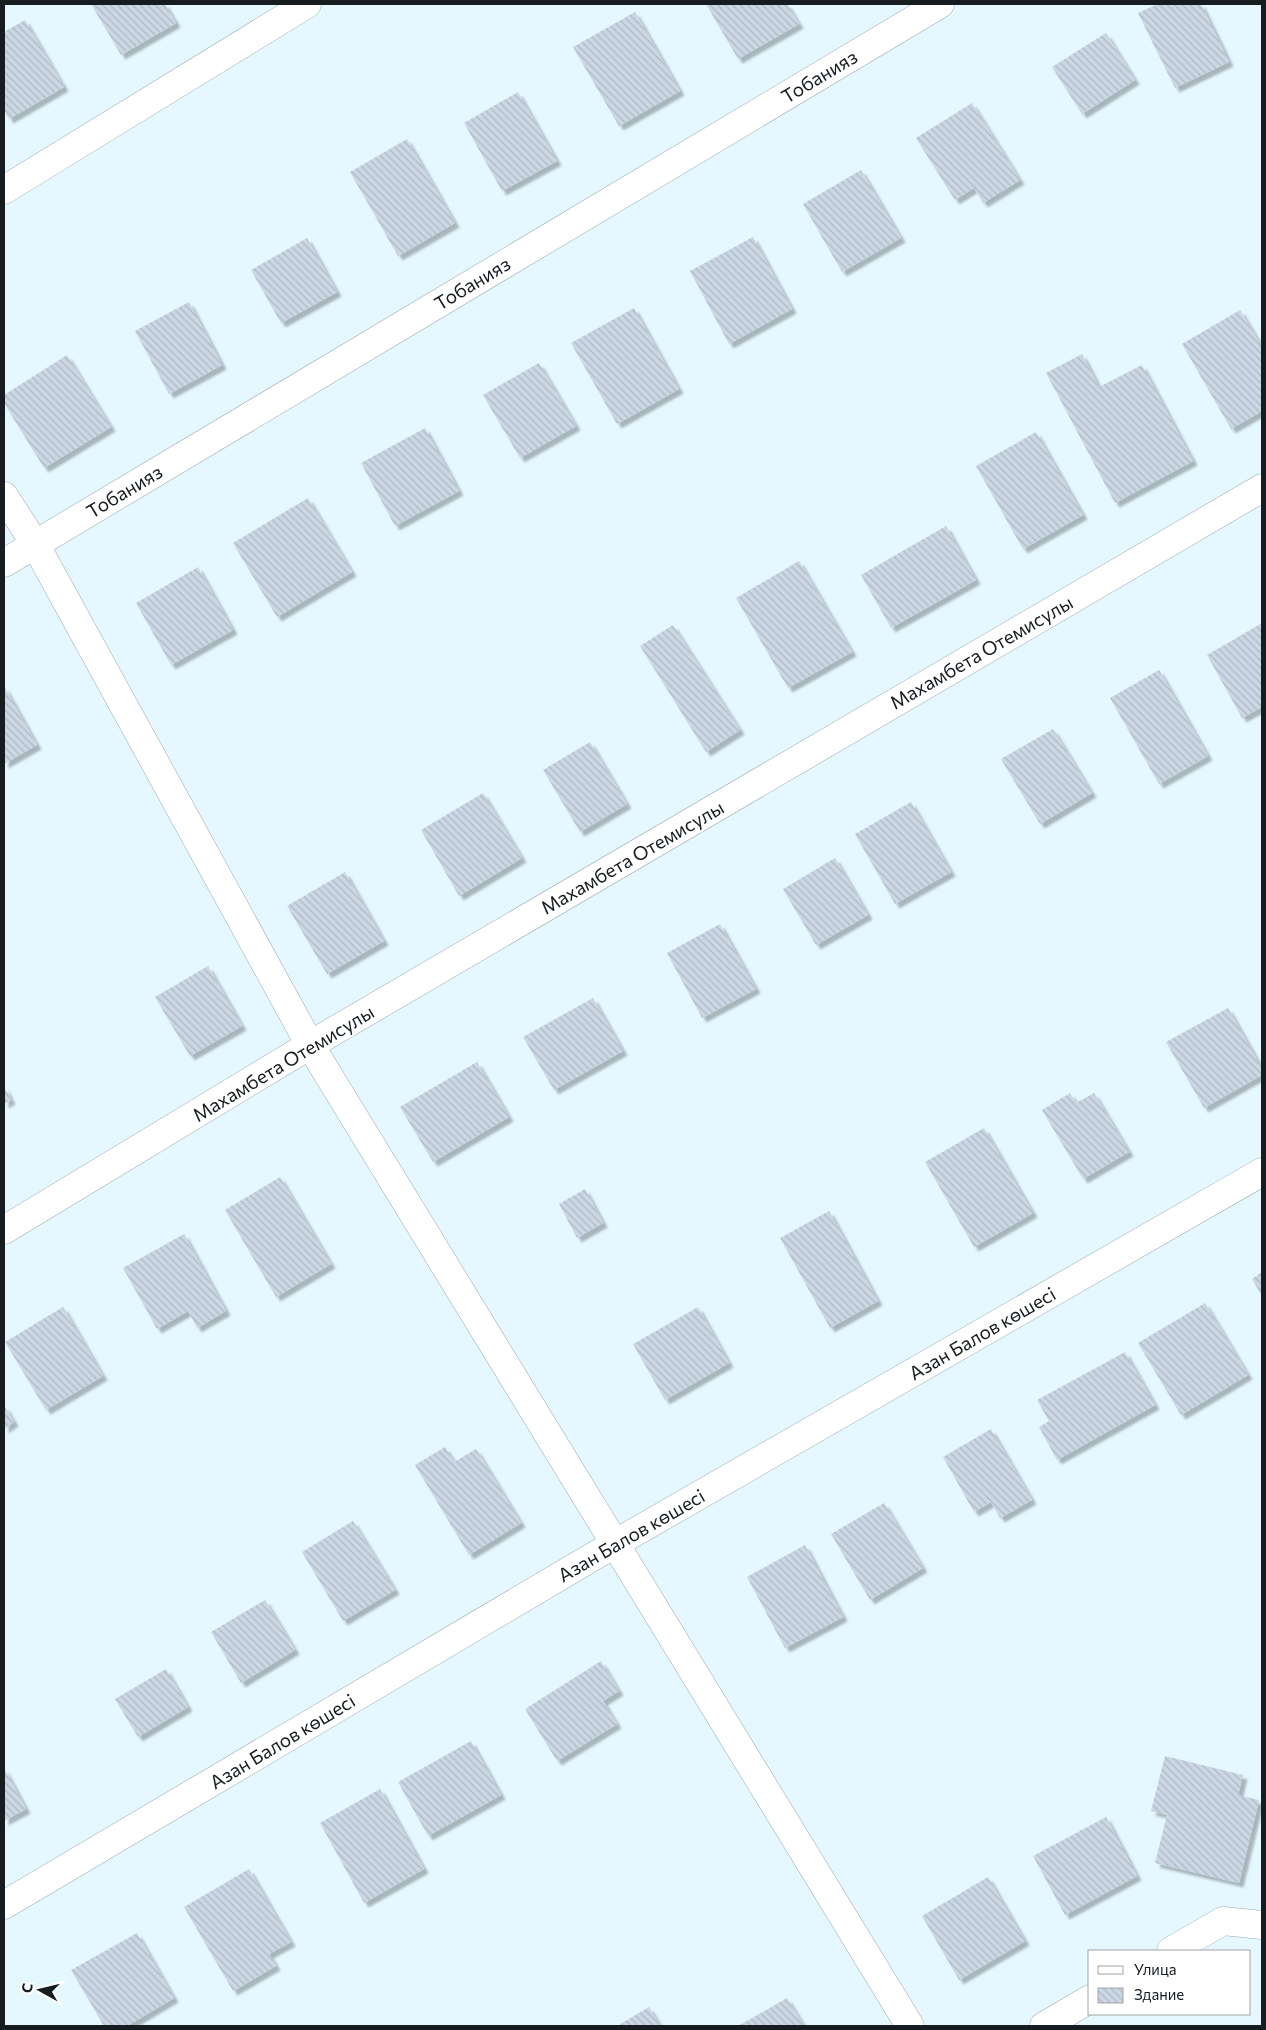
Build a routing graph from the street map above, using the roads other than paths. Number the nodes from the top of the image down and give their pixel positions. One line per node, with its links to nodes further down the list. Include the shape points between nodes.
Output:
1 (307, 4): 3 (street)
2 (940, 4): 6 (street, Тобанияз)
3 (4, 190)
4 (1262, 488): 8 (street, Махамбета Отемисулы)
5 (4, 496): 6 (street)
6 (35, 544): 7 (street, Тобанияз); 8 (street)
7 (4, 563)
8 (310, 1046): 10 (street, Махамбета Отемисулы); 11 (street)
9 (1262, 1172): 11 (street, Азан Балов көшесі)
10 (4, 1230)
11 (616, 1543): 12 (street, Азан Балов көшесі); 16 (street)
12 (4, 1905)
13 (1262, 1925): 14 (street, via 1223,1921)
14 (1173, 1950)
15 (1088, 2000): 17 (street)
16 (910, 2026)
17 (1044, 2026)

